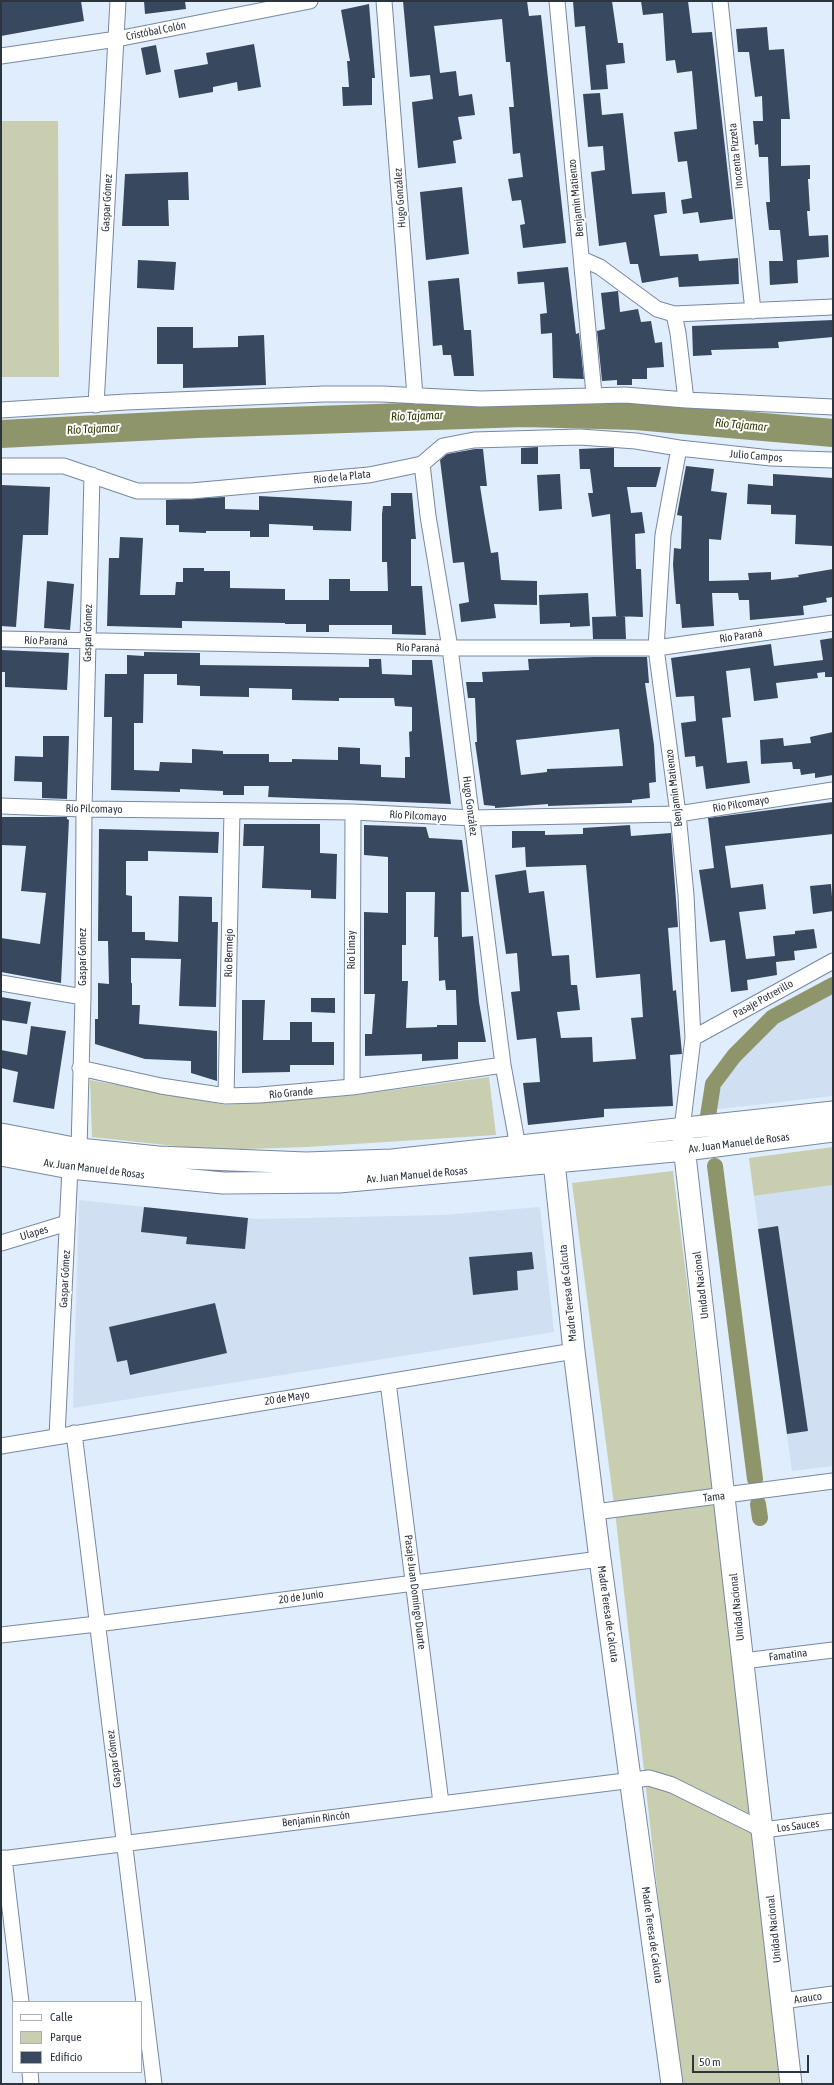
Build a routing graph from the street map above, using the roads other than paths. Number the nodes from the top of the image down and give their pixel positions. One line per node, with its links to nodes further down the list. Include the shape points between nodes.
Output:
1 (118, 1): 6 (street, Gaspar Gómez)
2 (310, 1): 6 (street, Cristóbal Colón)
3 (384, 1): 13 (street, Hugo González)
4 (557, 1): 8 (street, Benjamín Matienzo)
5 (720, 1): 10 (street, Inocenta Pizzeta)
6 (117, 39): 7 (street, Cristóbal Colón); 15 (street, Gaspar Gómez)
7 (1, 56)
8 (582, 259): 11 (street, via 600,267 657,309); 12 (street, Benjamín Matienzo)
9 (833, 307): 10 (street)
10 (753, 311): 11 (street)
11 (674, 314): 14 (street)
12 (594, 394): 13 (street, via 481,399); 14 (street, via 625,394)
13 (415, 396): 15 (street, via 324,394)
14 (686, 400): 16 (street)
15 (96, 405): 17 (street)
16 (833, 407)
17 (1, 410)
18 (679, 448): 19 (street, Julio Campos, via 771,458); 20 (street, Río de la Plata, via 636,441 580,437 474,440 443,446); 27 (street, Benjamín Matienzo, via 663,536)
19 (833, 460)
20 (422, 464): 22 (street, Río de la Plata, via 369,475 191,491 137,491); 26 (street, Hugo González)
21 (1, 466): 22 (street, Río de la Plata, via 64,466)
22 (92, 475): 25 (street, Gaspar Gómez)
23 (833, 624): 27 (street, Río Paraná)
24 (1, 639): 25 (street, Río Paraná)
25 (88, 642): 26 (street, Río Paraná); 30 (street, Gaspar Gómez)
26 (450, 648): 27 (street, Río Paraná); 34 (street, Hugo González)
27 (656, 648): 33 (street, Benjamín Matienzo)
28 (833, 790): 33 (street, Río Pilcomayo)
29 (1, 806): 30 (street, Río Pilcomayo)
30 (84, 809): 31 (street, Río Pilcomayo); 37 (street, Gaspar Gómez)
31 (232, 811): 32 (street, Río Pilcomayo); 42 (street, Río Bermejo)
32 (353, 812): 34 (street, Río Pilcomayo); 41 (street, Río Limay)
33 (678, 814): 34 (street, Río Pilcomayo); 38 (street, Benjamín Matienzo, via 686,895)
34 (472, 818): 39 (street, Hugo González)
35 (833, 961): 38 (street, Pasaje Potrerillo)
36 (1, 984): 37 (street)
37 (83, 997): 40 (street, Gaspar Gómez)
38 (693, 1038): 46 (street, Benjamín Matienzo)
39 (503, 1065): 41 (street, Río Grande); 47 (street, Hugo González)
40 (80, 1068): 42 (street, Río Grande, via 161,1086); 48 (street, Gaspar Gómez)
41 (352, 1087): 42 (street, Río Grande)
42 (226, 1096)
43 (833, 1112): 46 (street, Av. Juan Manuel de Rosas)
44 (833, 1131): 46 (street, Av. Juan Manuel de Rosas)
45 (1, 1134): 48 (street, Av. Juan Manuel de Rosas)
46 (684, 1140): 49 (street, Av. Juan Manuel de Rosas); 60 (street, Unidad Nacional)
47 (518, 1147): 48 (street, Av. Juan Manuel de Rosas, via 392,1160 306,1163 165,1158); 49 (street, Av. Juan Manuel de Rosas)
48 (79, 1149): 51 (street, Gaspar Gómez)
49 (552, 1153): 51 (street, Av. Juan Manuel de Rosas, via 339,1182 275,1184 223,1183); 54 (street, Madre Teresa de Calcuta)
50 (1, 1155): 51 (street, Av. Juan Manuel de Rosas)
51 (70, 1168): 52 (street, Gaspar Gómez)
52 (67, 1223): 53 (street, Ulapes); 57 (street, Gaspar Gómez)
53 (1, 1243)
54 (574, 1351): 55 (street, 20 de Mayo); 61 (street, Madre Teresa de Calcuta)
55 (388, 1382): 56 (street, 20 de Mayo); 63 (street, Pasaje Juan Domingo Duarte)
56 (74, 1433): 57 (street, 20 de Mayo); 64 (street, Gaspar Gómez)
57 (57, 1436): 58 (street, 20 de Mayo)
58 (1, 1446)
59 (833, 1481): 60 (street, Tama)
60 (725, 1496): 61 (street, Tama); 67 (street, Unidad Nacional)
61 (595, 1512): 62 (street, Madre Teresa de Calcuta)
62 (600, 1559): 63 (street, 20 de Junio); 68 (street, Madre Teresa de Calcuta)
63 (414, 1582): 64 (street, 20 de Junio); 69 (street, Pasaje Juan Domingo Duarte)
64 (97, 1624): 65 (street, 20 de Junio); 72 (street, Gaspar Gómez)
65 (1, 1635)
66 (833, 1650): 67 (street, Famatina)
67 (743, 1661): 71 (street, Unidad Nacional)
68 (631, 1780): 69 (street, Benjamín Rincón); 71 (street, Benjamín Rincón, via 649,1778 672,1785); 80 (street, Madre Teresa de Calcuta)
69 (441, 1803): 72 (street, Benjamín Rincón)
70 (833, 1821): 71 (street, Los Sauces)
71 (763, 1830): 76 (street, Unidad Nacional)
72 (124, 1843): 73 (street, Benjamín Rincón); 79 (street, Gaspar Gómez)
73 (3, 1859): 75 (street)
74 (833, 1994): 76 (street, Arauco)
75 (22, 2001)
76 (782, 2001): 81 (street, Unidad Nacional)
77 (30, 2073): 78 (street)
78 (31, 2084)
79 (154, 2084)
80 (672, 2084)
81 (792, 2084)

